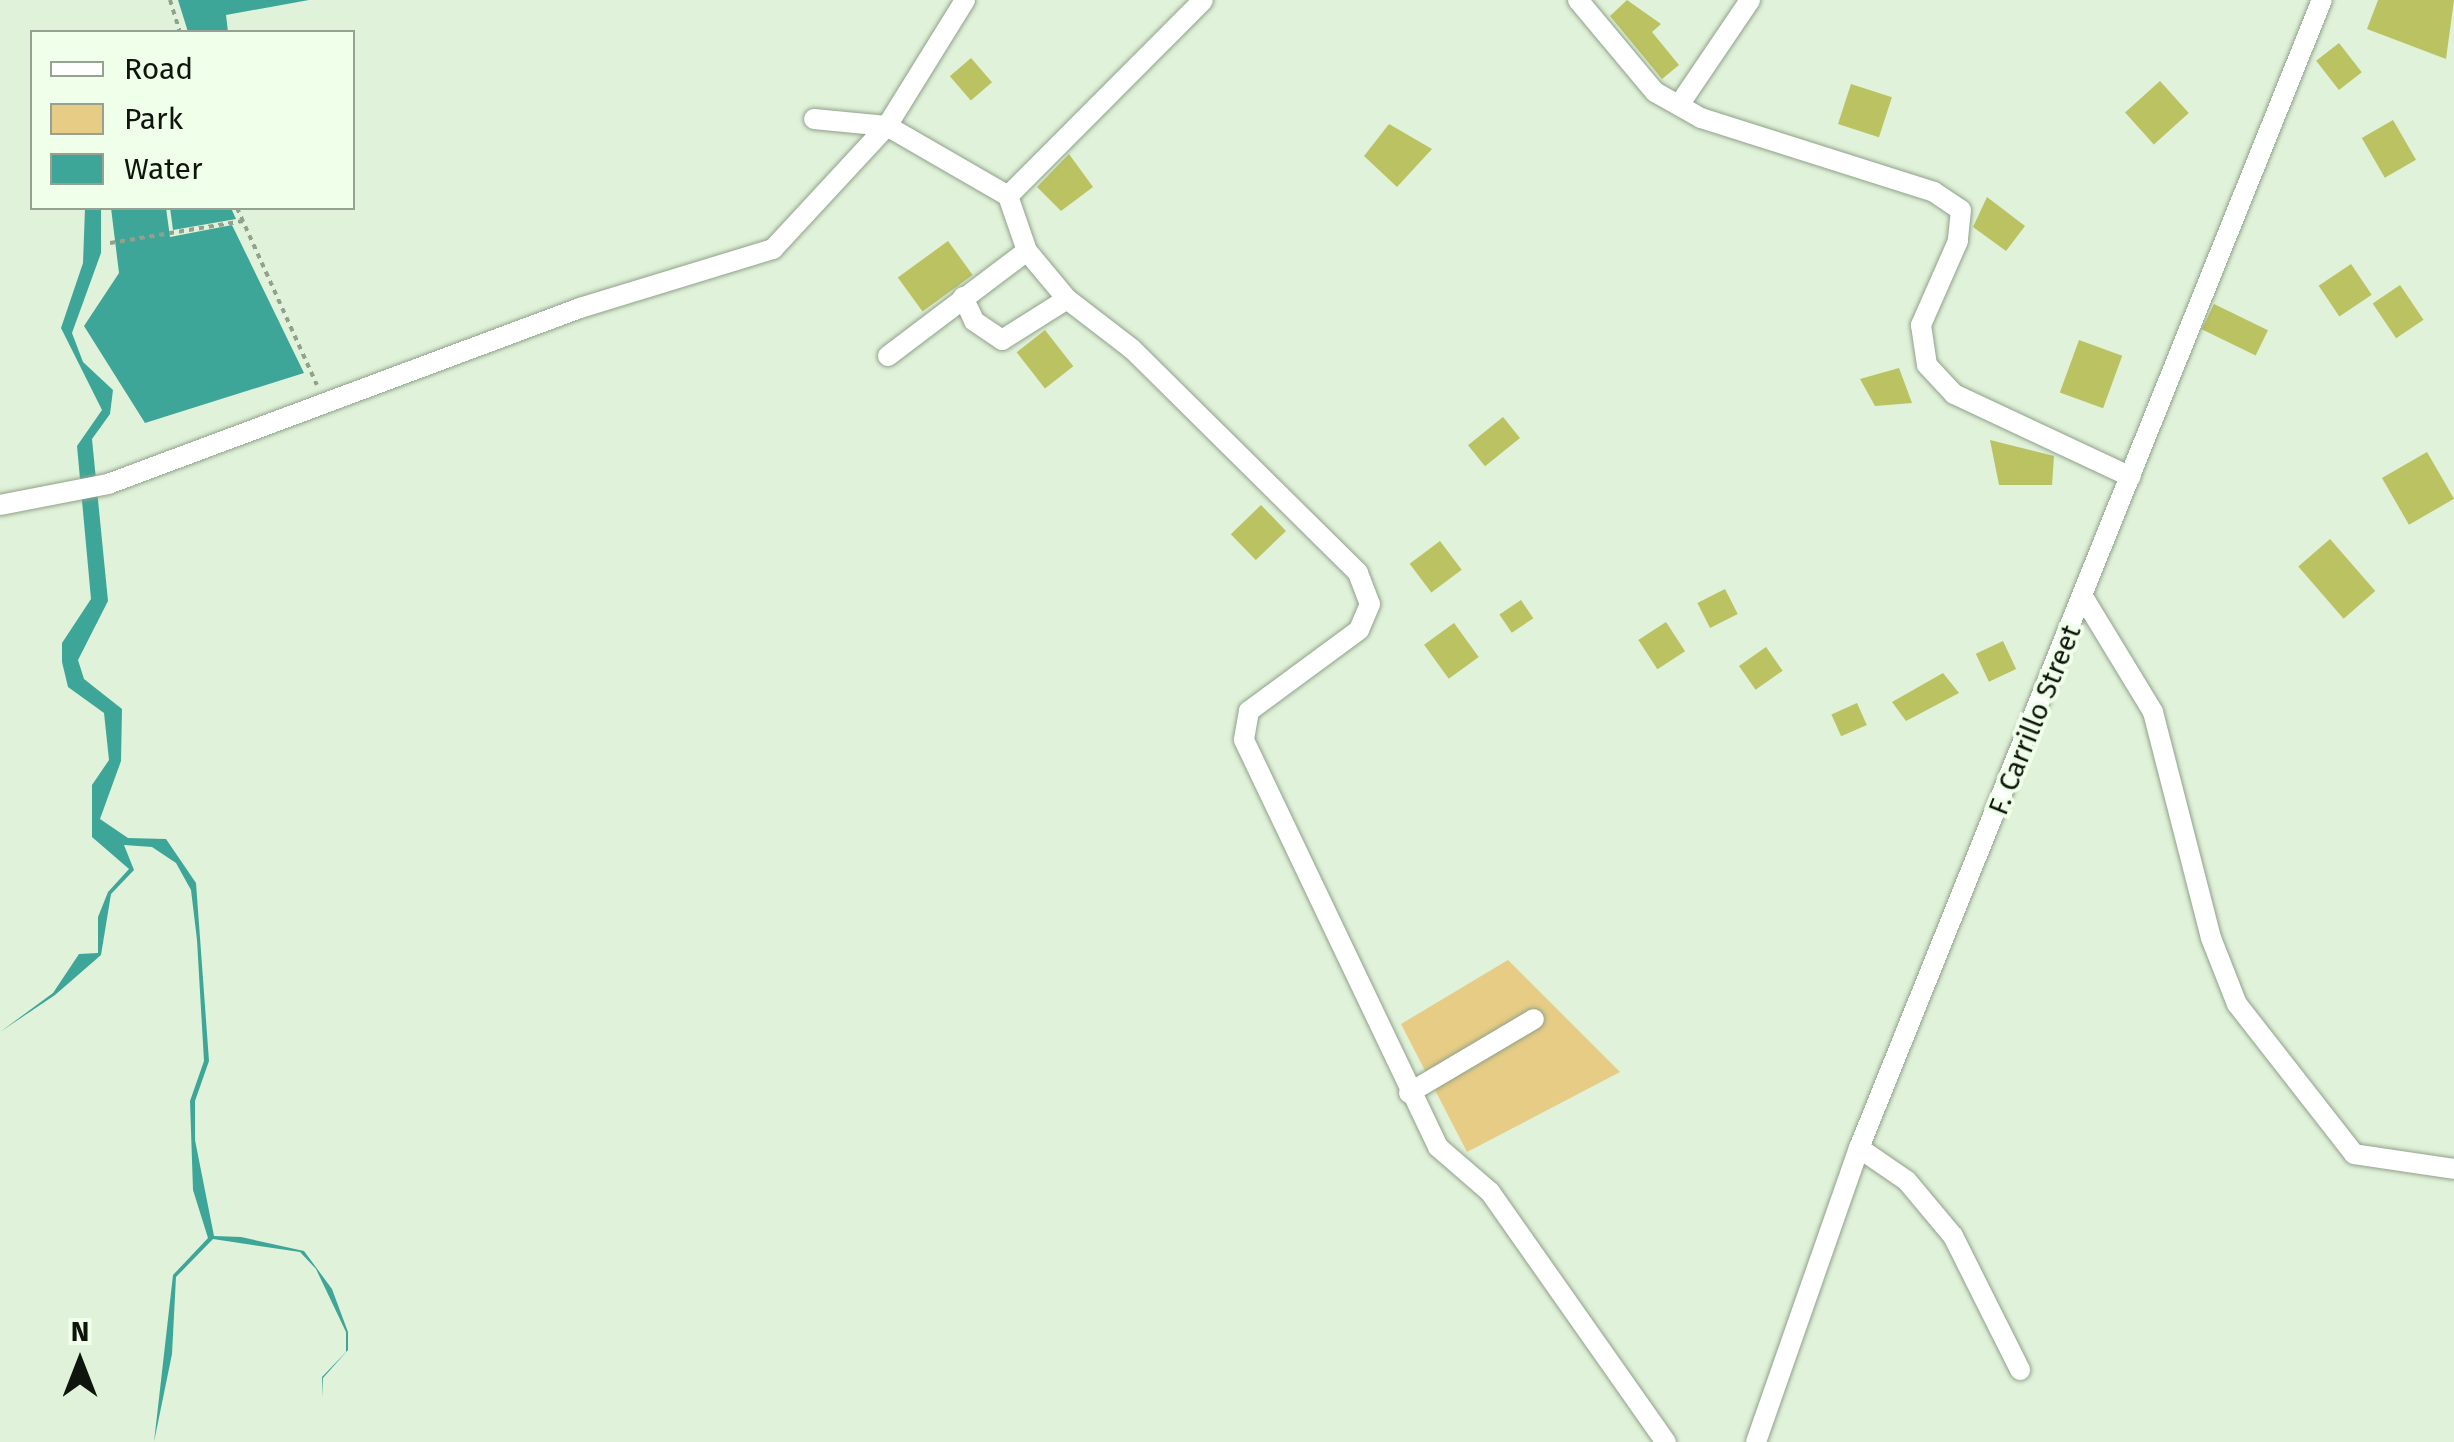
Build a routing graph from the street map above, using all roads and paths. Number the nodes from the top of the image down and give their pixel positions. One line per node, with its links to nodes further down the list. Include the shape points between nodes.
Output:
1 (170, 0): 7 (path)
2 (965, 0): 10 (street)
3 (1202, 0): 11 (street)
4 (1578, 0): 8 (street, via 1655,92)
5 (1750, 0): 8 (street)
6 (2322, 0): 20 (street, F. Carrillo Street)
7 (179, 30)
8 (1678, 105): 20 (street, via 1961,210 1958,241 1921,325 1927,365 1954,394)
9 (814, 119): 10 (street)
10 (887, 126): 11 (street); 19 (street, via 773,250 580,308)
11 (1008, 196): 15 (street)
12 (238, 210): 13 (path)
13 (243, 221): 14 (path); 19 (path)
14 (110, 243)
15 (1026, 251): 16 (street); 17 (street)
16 (963, 297): 17 (street, via 974,321 1002,340); 18 (street)
17 (1067, 298): 24 (street, via 1132,349 1358,573 1370,604 1359,630 1250,711 1244,740)
18 (888, 356)
19 (328, 407): 21 (street, via 108,484)
20 (2131, 477): 22 (street, F. Carrillo Street)
21 (0, 505)
22 (2085, 600): 25 (street, F. Carrillo Street); 26 (street, via 2154,712 2211,938 2237,1004 2354,1154)
23 (1534, 1019): 24 (street)
24 (1410, 1094): 28 (street, via 1438,1148 1490,1192)
25 (1859, 1148): 27 (street, via 1907,1181 1953,1236); 29 (street, F. Carrillo Street)
26 (2454, 1169)
27 (2020, 1370)
28 (1666, 1442)
29 (1756, 1442)

